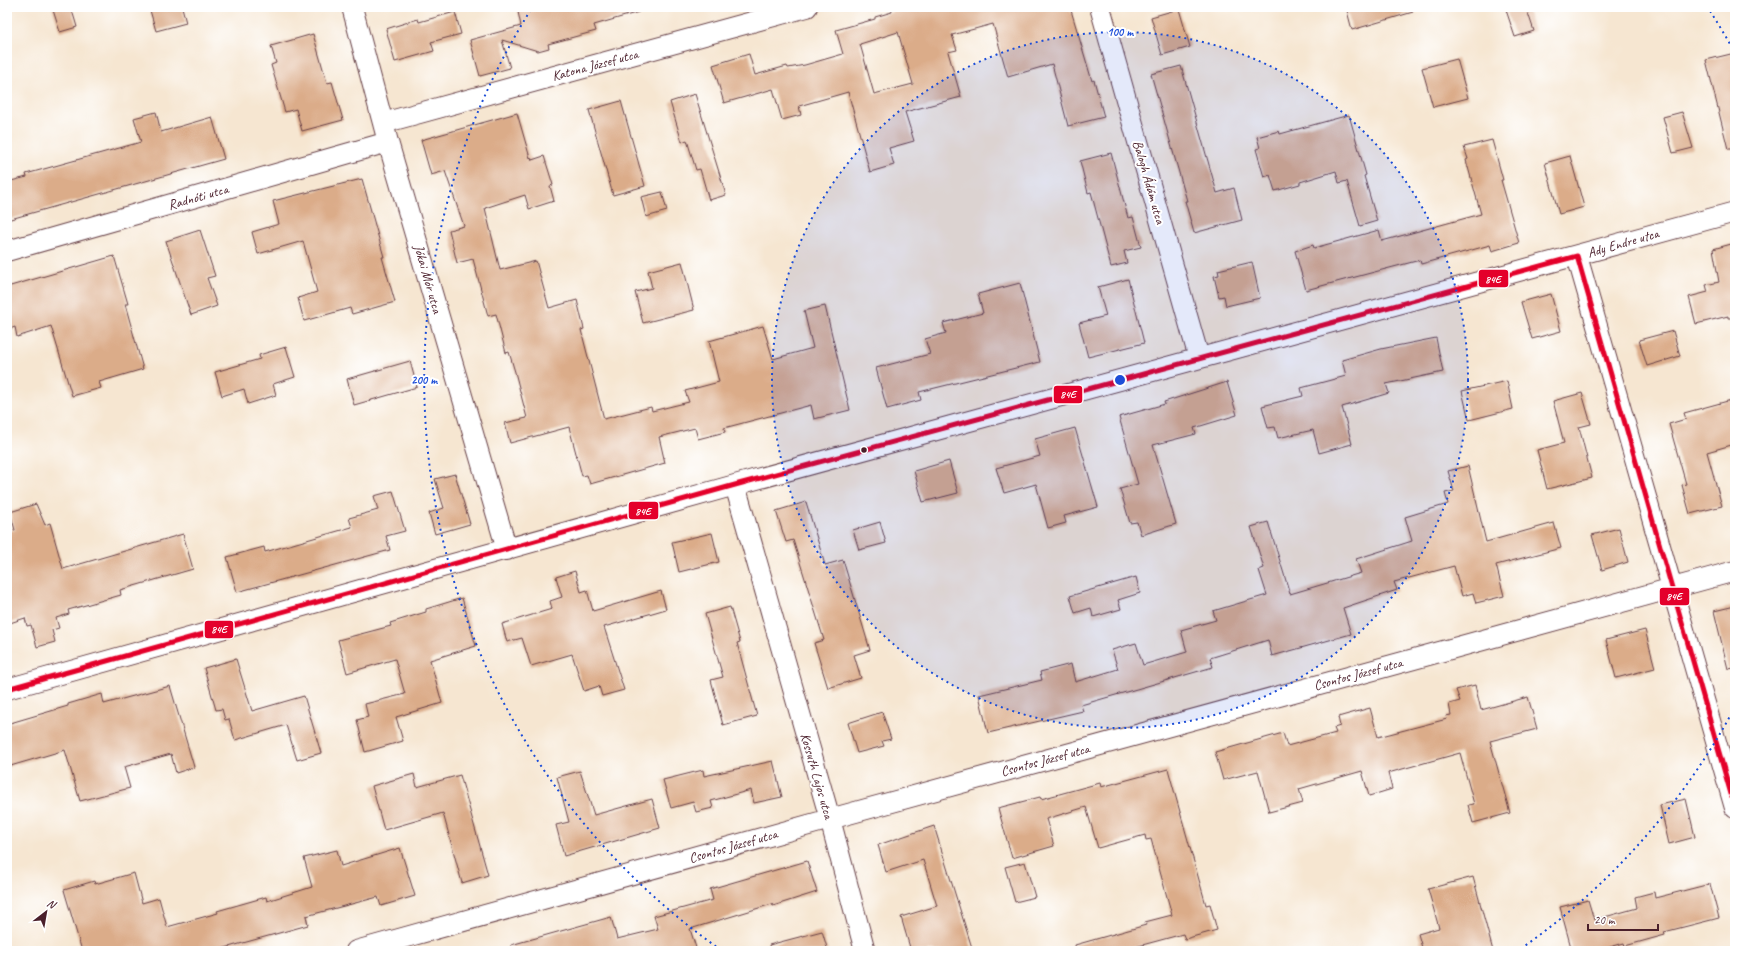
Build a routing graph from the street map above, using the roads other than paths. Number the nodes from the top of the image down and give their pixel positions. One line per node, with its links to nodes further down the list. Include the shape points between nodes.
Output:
1 (352, 7): 4 (street, Jókai Mór utca)
2 (807, 7): 4 (street, Katona József utca)
3 (1100, 7): 9 (street, Balogh Ádám utca)
4 (383, 123): 5 (street, Jókai Mór utca)
5 (388, 142): 7 (street, Radnóti utca); 11 (street, Jókai Mór utca)
6 (1735, 212): 8 (street, Ady Endre utca)
7 (7, 251)
8 (1577, 256): 9 (street, Ady Endre utca); 13 (street)
9 (1199, 358): 10 (street, Ady Endre utca)
10 (735, 485): 11 (street, Ady Endre utca); 16 (street, Kossuth Lajos utca)
11 (507, 550): 14 (street, Ady Endre utca)
12 (1735, 570): 13 (street, Csontos József utca)
13 (1672, 588): 15 (street); 16 (street, Csontos József utca)
14 (7, 689)
15 (1735, 808)
16 (830, 819): 17 (street, Csontos József utca); 18 (street, Kossuth Lajos utca)
17 (356, 951)
18 (865, 951)

